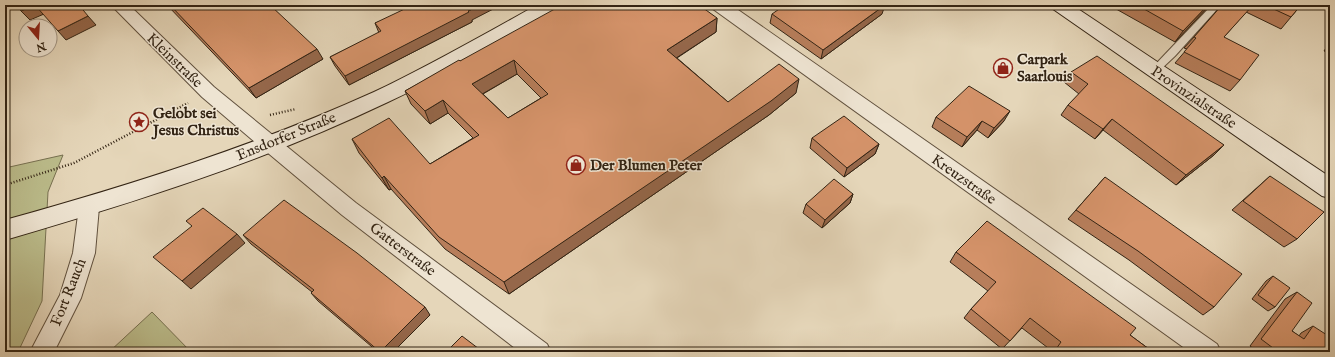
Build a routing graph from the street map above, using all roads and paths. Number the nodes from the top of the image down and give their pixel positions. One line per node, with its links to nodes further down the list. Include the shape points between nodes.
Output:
1 (119, 5): 7 (street, Kleinstraße)
2 (551, 5): 8 (main road, Ensdorfer Straße, via 393,91)
3 (719, 5): 15 (street, Kreuzstraße)
4 (1061, 5): 6 (main road, Provinzialstraße)
5 (1217, 5): 6 (lane)
6 (1155, 70): 10 (main road, Provinzialstraße)
7 (208, 92): 8 (street, Kleinstraße); 9 (path, via 74,163)
8 (269, 143): 11 (main road, Ensdorfer Straße); 14 (street, Gatterstraße, via 349,209)
9 (5, 185)
10 (1330, 189)
11 (89, 207): 12 (main road, Ensdorfer Straße); 13 (street, Fort Rauch, via 84,253 70,298)
12 (5, 230)
13 (42, 352)
14 (539, 352)
15 (1209, 352)

